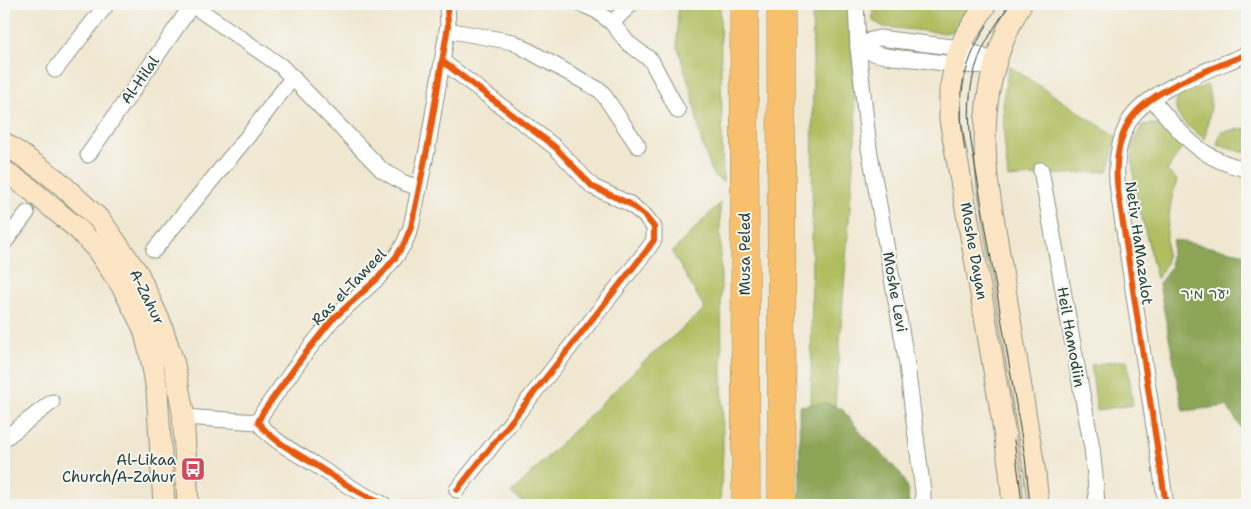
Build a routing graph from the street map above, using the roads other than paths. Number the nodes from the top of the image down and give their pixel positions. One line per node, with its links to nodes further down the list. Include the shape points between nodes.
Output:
1 (107, 4): 18 (street)
2 (192, 4): 19 (street); 24 (street, Al-Hilal)
3 (448, 4): 12 (street, Ras el-Taweel)
4 (582, 4): 11 (street)
5 (631, 4): 11 (street)
6 (744, 4): 40 (highway, Musa Peled)
7 (781, 4): 41 (highway)
8 (856, 4): 13 (street, Moshe Levi)
9 (986, 4): 15 (street, Moshe Dayan)
10 (1021, 4): 17 (street, Moshe Dayan)
11 (612, 23): 21 (street, via 628,43 651,60)
12 (447, 30): 16 (street, Ras el-Taweel); 23 (street, via 513,42 601,91)
13 (858, 48): 15 (street, via 879,38); 42 (street, Moshe Levi, via 869,148 906,358)
14 (1247, 54): 20 (street, Netiv HaMazalot, via 1183,81)
15 (957, 56): 17 (street, via 980,55); 43 (street, Moshe Dayan, via 950,120 1002,417)
16 (442, 61): 28 (street, Ras el-Taweel); 36 (street, via 555,147 593,187 630,204 654,227 654,240 647,250)
17 (995, 64): 44 (street, Moshe Dayan, via 986,112 984,160)
18 (55, 70)
19 (293, 77): 28 (street, via 382,170); 31 (street)
20 (1152, 99): 25 (street, via 1205,153 1218,161); 46 (street, Netiv HaMazalot, via 1138,111 1123,134 1116,177)
21 (678, 111)
22 (4, 143): 33 (street, A-Zahur, via 82,203 100,221 138,274 160,322 174,364)
23 (638, 146)
24 (88, 155)
25 (1247, 169)
26 (1041, 170): 45 (street, Heil Hamodiin, via 1092,448)
27 (4, 171): 37 (street, A-Zahur, via 78,229 96,248 122,286 144,329 158,390)
28 (419, 188): 34 (street, Ras el-Taweel, via 410,227 395,258 332,320 304,354)
29 (27, 213): 30 (street)
30 (4, 243)
31 (154, 250)
32 (52, 402): 35 (street)
33 (184, 417): 34 (street); 38 (street, A-Zahur)
34 (258, 422): 39 (street, via 289,449)
35 (4, 439)
36 (457, 490)
37 (164, 505)
38 (188, 505)
39 (384, 505)
40 (746, 505)
41 (782, 505)
42 (923, 505)
43 (1013, 505)
44 (1038, 505)
45 (1097, 505)
46 (1166, 505)

